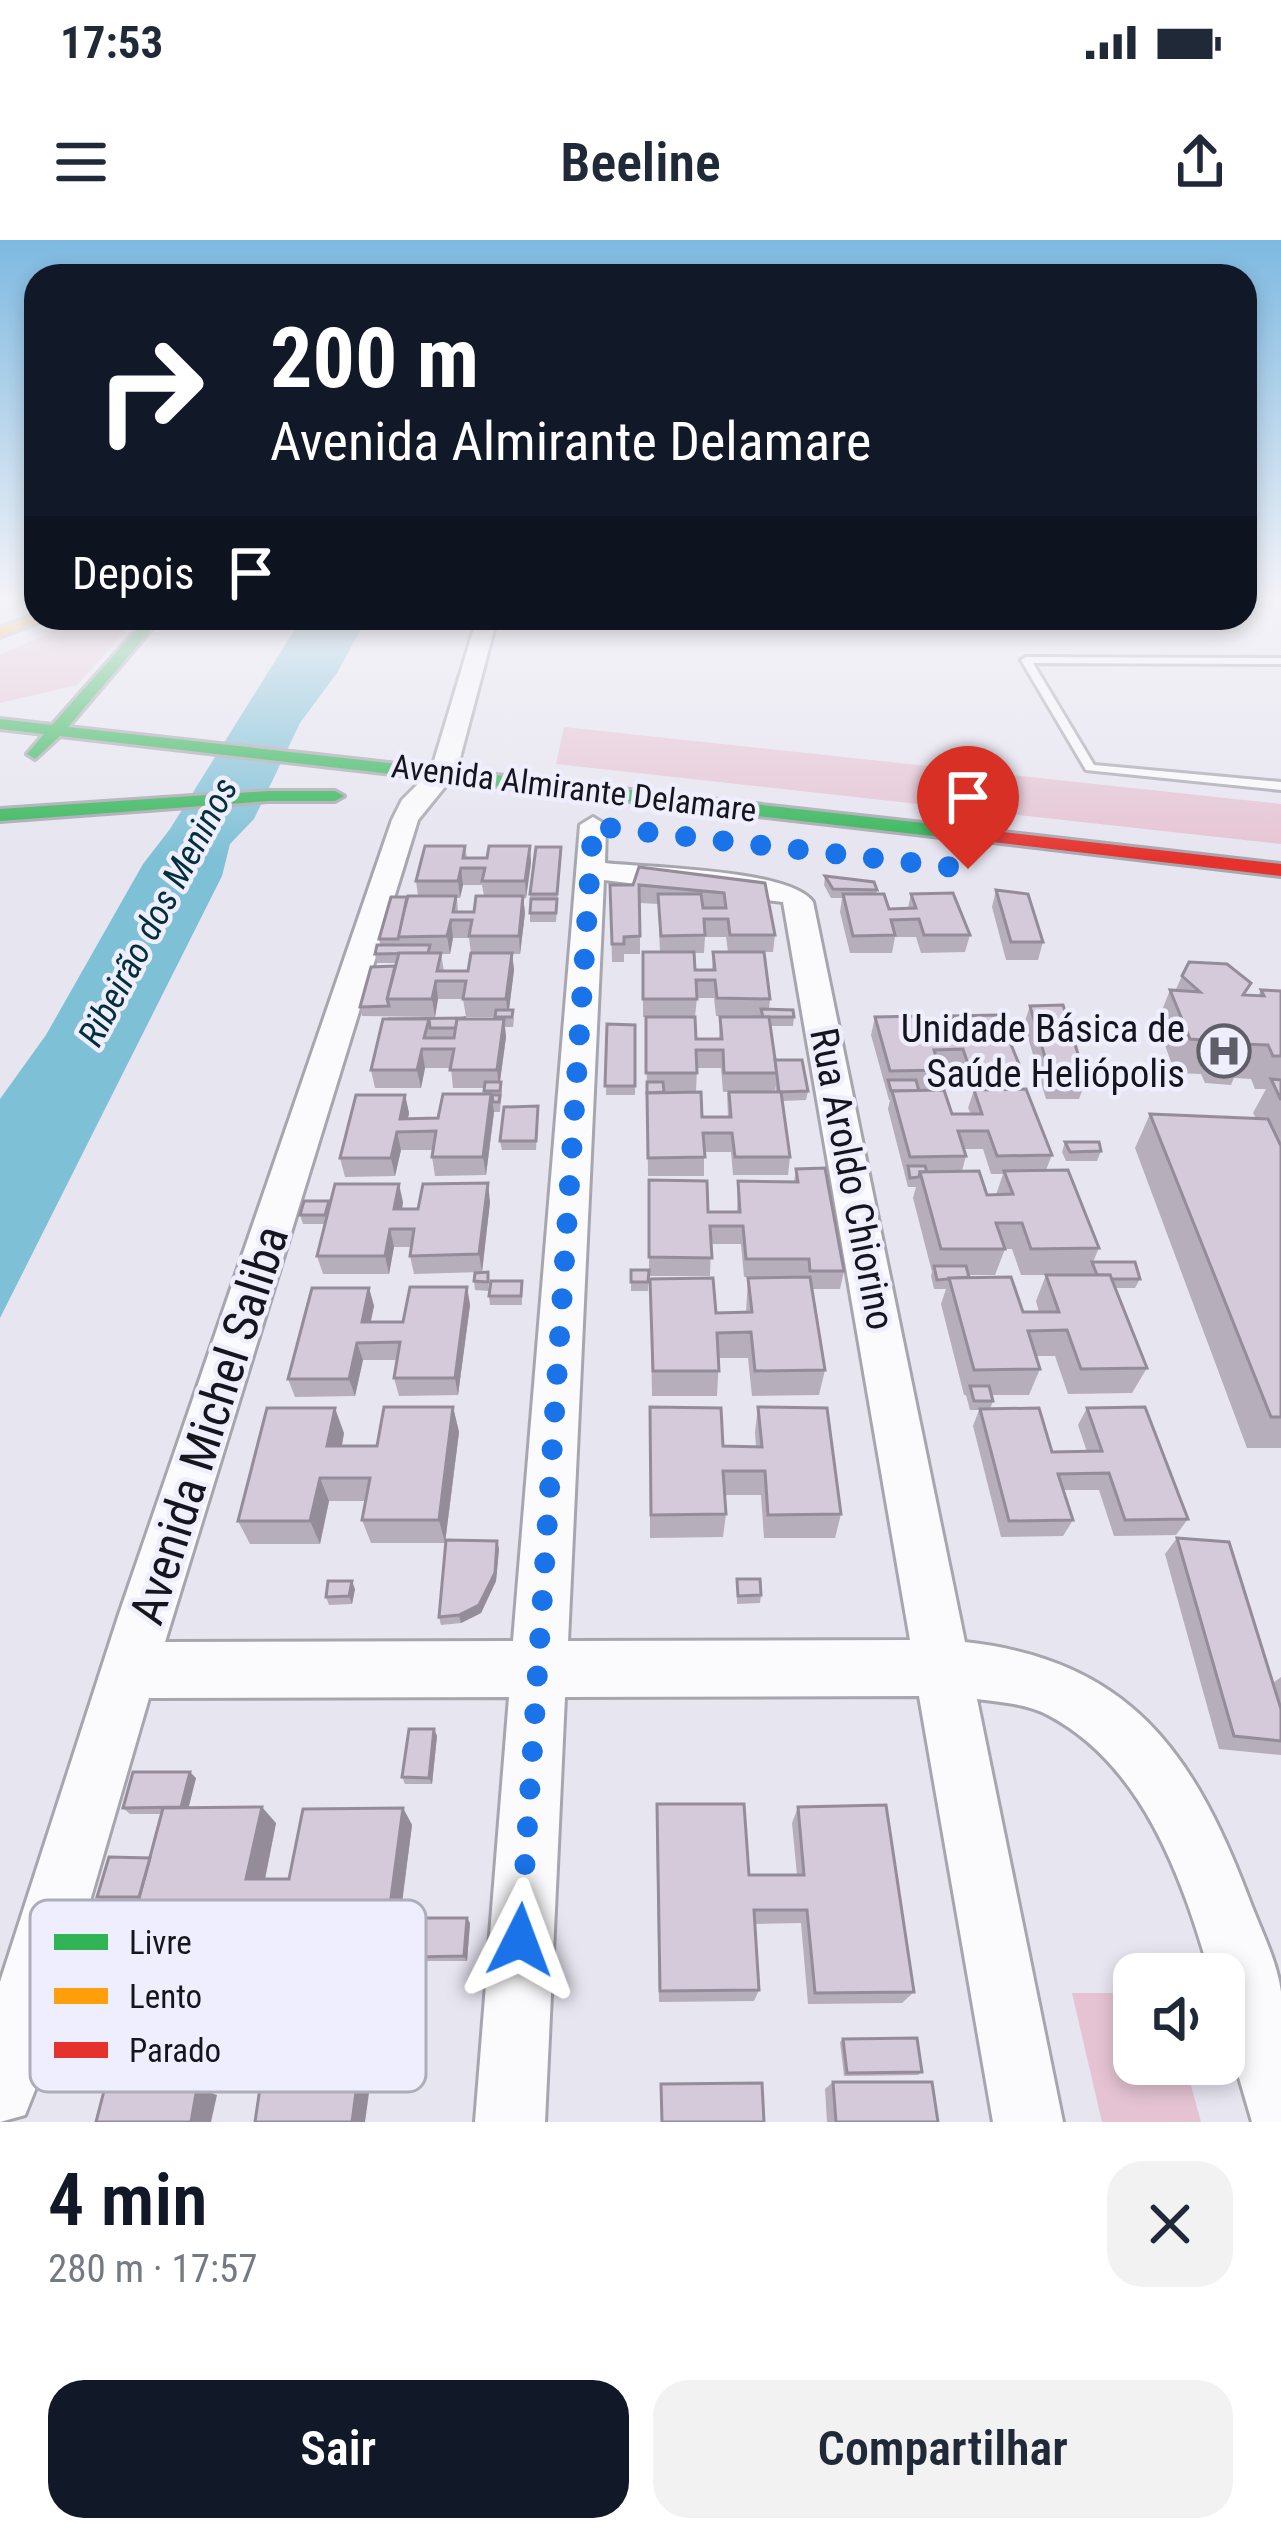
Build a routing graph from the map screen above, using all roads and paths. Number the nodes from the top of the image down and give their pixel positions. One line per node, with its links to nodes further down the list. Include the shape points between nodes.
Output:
1 (98, 684): 6 (main road)
2 (115, 684): 7 (main road, via 120,706)
3 (468, 684): 8 (street)
4 (1041, 684): 9 (lane, via 1090,768)
5 (0, 724): 6 (main road, Avenida Almirante Delamare)
6 (54, 732): 7 (main road, Avenida Almirante Delamare); 10 (main road)
7 (194, 750): 8 (main road, Avenida Almirante Delamare)
8 (443, 773): 11 (street, Avenida Michel Saliba); 16 (main road, Avenida Almirante Delamare)
9 (1281, 786)
10 (0, 794)
11 (381, 802): 12 (main road, Avenida Almirante Delamare); 13 (main road, Avenida Almirante Delamare, via 269,796); 19 (street, Avenida Michel Saliba)
12 (457, 811)
13 (0, 815)
14 (592, 826): 15 (street)
15 (589, 870): 17 (street); 18 (street, Rua Aroldo Chiorino, via 771,889 798,902)
16 (1281, 870)
17 (536, 1667): 18 (street); 19 (street); 24 (street)
18 (946, 1667): 23 (street, via 1018,1676 1071,1695 1164,1781 1210,1880); 25 (street)
19 (130, 1670): 20 (street, Avenida Michel Saliba)
20 (59, 1900)
21 (30, 1993): 22 (street, Avenida Michel Saliba)
22 (0, 2090)
23 (1281, 2106)
24 (509, 2122)
25 (1028, 2122)

